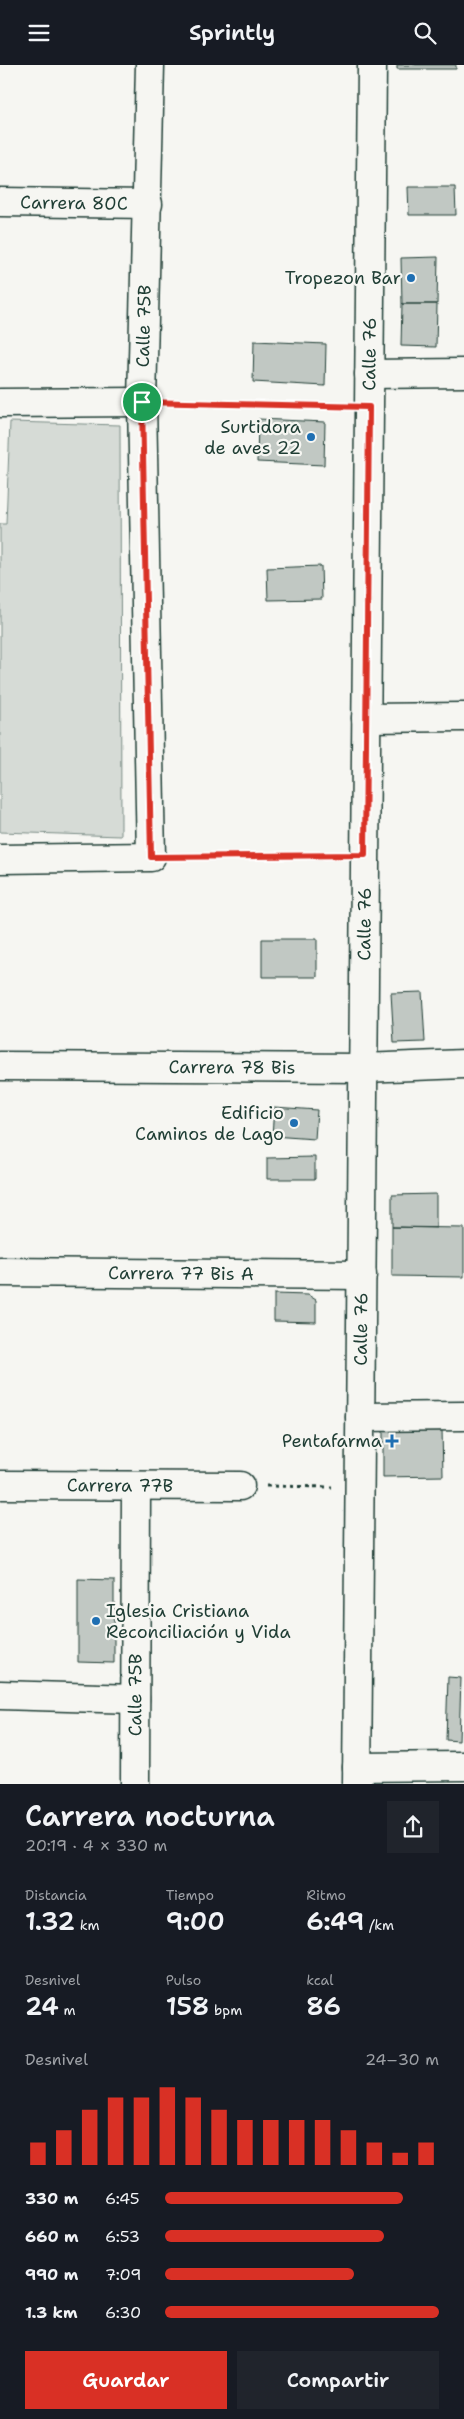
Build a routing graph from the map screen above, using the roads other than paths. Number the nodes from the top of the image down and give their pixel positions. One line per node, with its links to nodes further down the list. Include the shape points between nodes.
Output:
1 (150, 65): 4 (street, Calle 75B)
2 (372, 65): 6 (street, Calle 76)
3 (0, 202): 4 (street, Carrera 80C)
4 (148, 204): 7 (street, Calle 75B)
5 (464, 373): 6 (street)
6 (369, 374): 10 (street, Calle 76)
7 (142, 402): 8 (street); 11 (street, Calle 75B, via 151,857)
8 (0, 403)
9 (464, 717): 10 (street)
10 (366, 718): 14 (street, Calle 76)
11 (0, 859)
12 (0, 1065): 14 (street, Carrera 78 Bis)
13 (464, 1065): 14 (street, Carrera 78 Bis)
14 (363, 1067): 16 (street, Calle 76)
15 (0, 1273): 16 (street, Carrera 77 Bis A)
16 (362, 1275): 18 (street, Calle 76)
17 (464, 1416): 18 (street)
18 (360, 1417): 25 (street, Calle 76)
19 (0, 1485): 20 (street, Carrera 77B)
20 (136, 1486): 21 (street, Carrera 77B); 23 (street, Calle 75B)
21 (240, 1486)
22 (0, 1695): 23 (street)
23 (135, 1699): 26 (street, Calle 75B)
24 (464, 1766): 25 (street)
25 (357, 1776)
26 (135, 1784)

